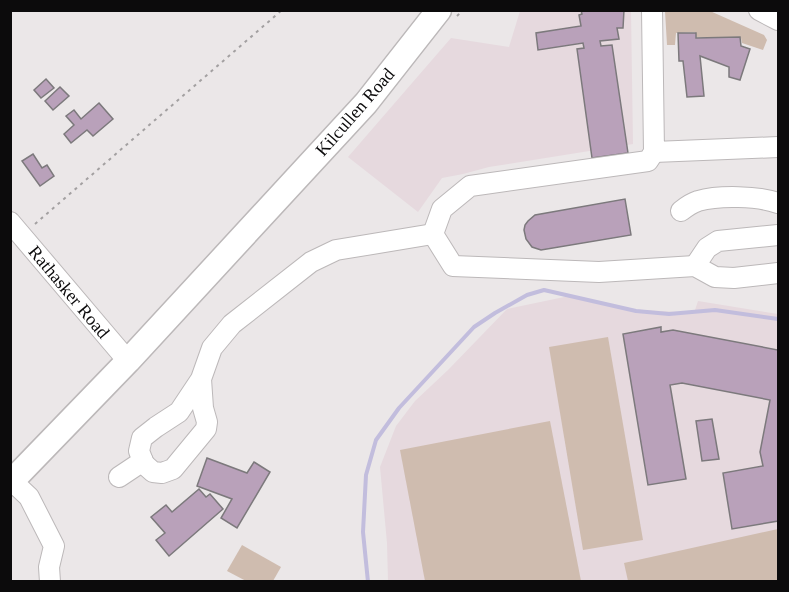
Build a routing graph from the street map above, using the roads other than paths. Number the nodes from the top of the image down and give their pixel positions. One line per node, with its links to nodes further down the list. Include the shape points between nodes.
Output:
1 (438, 10): 14 (main road, Kilcullen Road, via 366,103)
2 (652, 10): 6 (street)
3 (759, 10): 4 (street)
4 (778, 20)
5 (778, 147): 6 (street)
6 (654, 152): 10 (street, via 648,161 470,186 442,209)
7 (778, 203): 8 (street, via 718,198 695,202)
8 (681, 211)
9 (14, 234): 14 (street, Rathasker Road)
10 (433, 234): 12 (street, via 453,266 599,272); 15 (street, via 336,250 311,262 232,324 212,348)
11 (778, 235): 12 (street, via 718,241 707,248)
12 (695, 266): 13 (street, via 715,277)
13 (778, 273)
14 (128, 361): 18 (main road, Kilcullen Road)
15 (201, 379): 16 (street, via 179,412 142,438 139,452); 16 (street, via 206,429 173,469 153,472)
16 (143, 461): 17 (street)
17 (119, 477)
18 (11, 482): 19 (street, via 29,497 54,546)
19 (50, 582)

